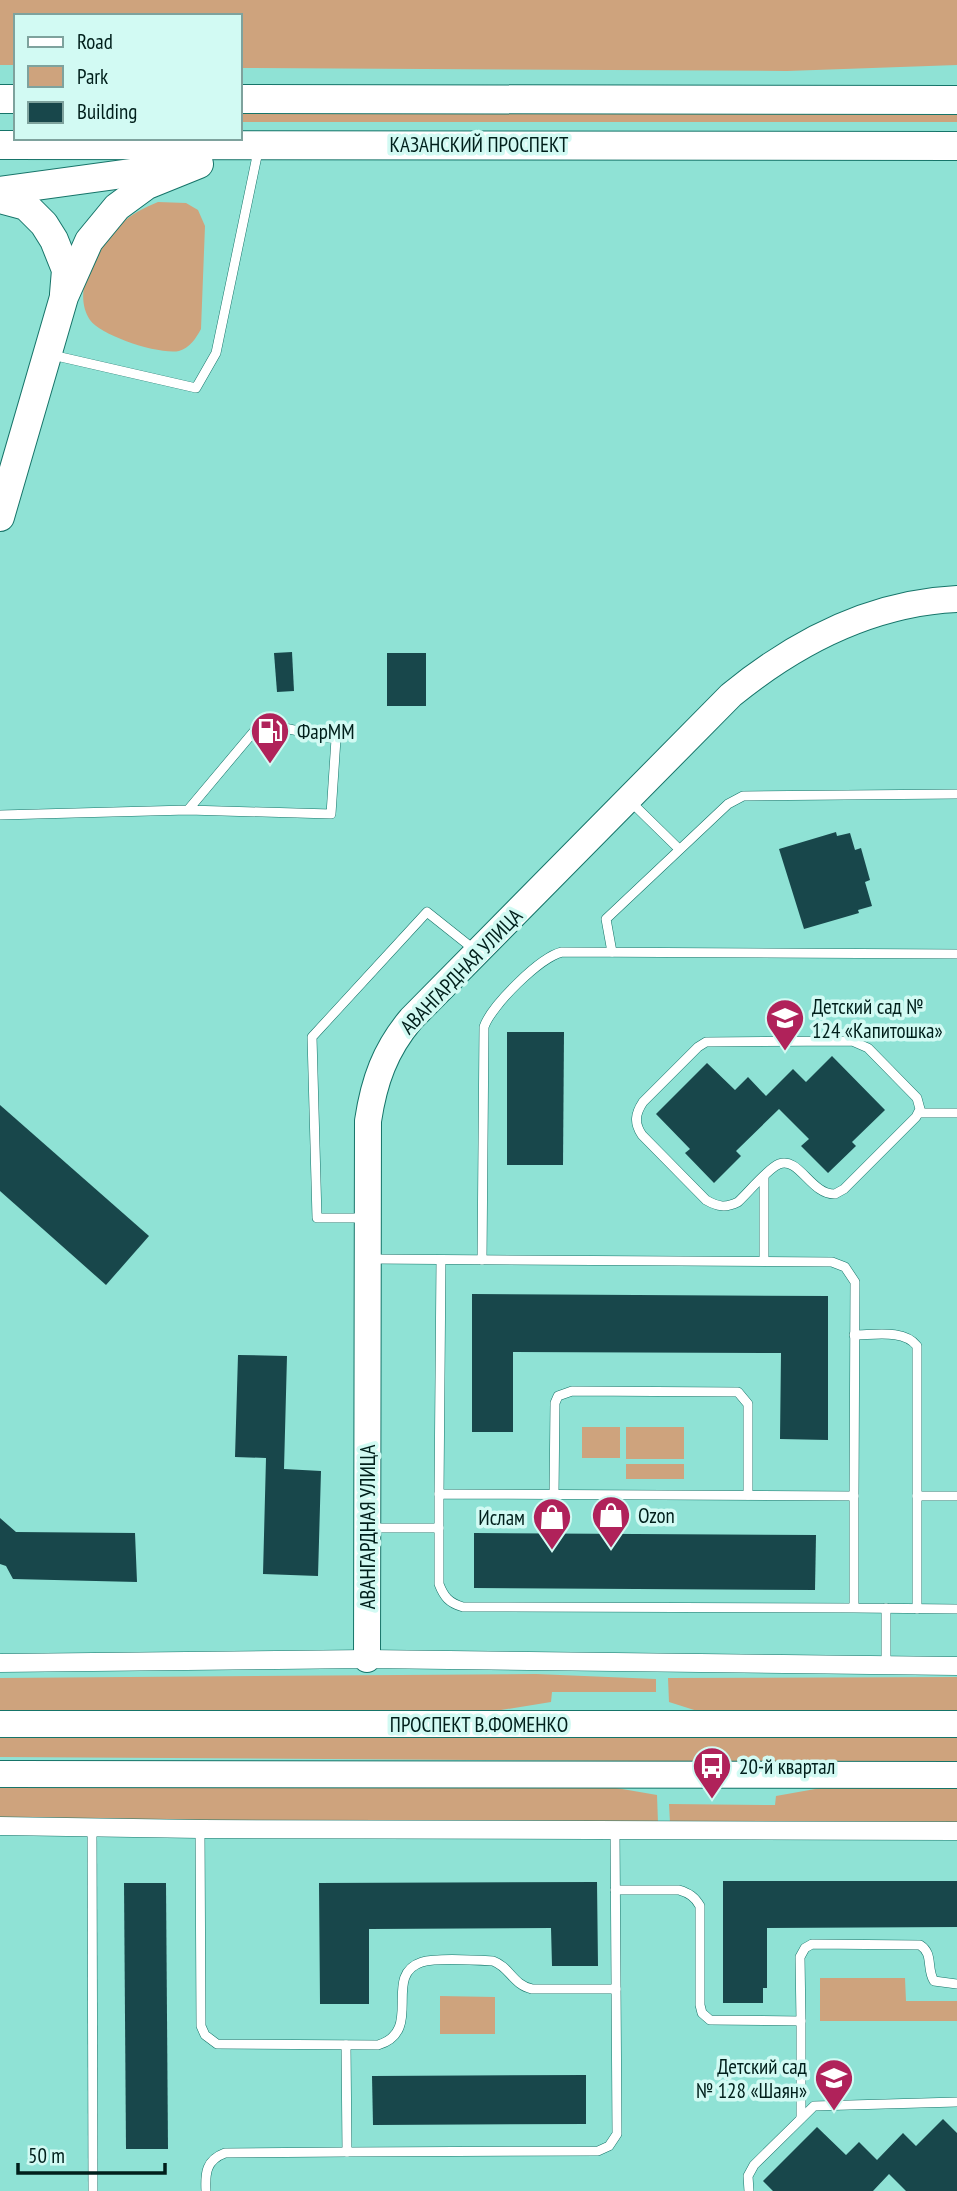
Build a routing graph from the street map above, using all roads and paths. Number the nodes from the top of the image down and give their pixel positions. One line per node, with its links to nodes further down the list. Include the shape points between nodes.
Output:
1 (242, 99): 2 (main road)
2 (957, 100)
3 (341, 144): 4 (main road, КАЗАНСКИЙ ПРОСПЕКТ); 5 (main road, КАЗАНСКИЙ ПРОСПЕКТ); 6 (main road)
4 (0, 145)
5 (957, 146)
6 (257, 156): 7 (main road); 11 (lane, via 216,352 196,388)
7 (199, 164): 8 (main road); 10 (main road, via 148,185 117,207 89,241)
8 (0, 191)
9 (0, 199): 10 (main road, via 26,206 44,224 66,270)
10 (64, 297): 11 (main road)
11 (47, 354): 12 (main road)
12 (0, 517)
13 (957, 598): 15 (main road, АВАНГАРДНАЯ УЛИЦА, via 905,605 858,619 785,654 731,695)
14 (957, 794): 18 (lane, via 743,796 727,804)
15 (628, 799): 18 (lane); 19 (main road, АВАНГАРДНАЯ УЛИЦА)
16 (188, 810): 16 (lane, via 331,814 336,739 261,723); 17 (lane)
17 (0, 816)
18 (679, 849): 20 (lane, via 606,919)
19 (477, 952): 25 (main road, АВАНГАРДНАЯ УЛИЦА, via 411,1019 379,1069 368,1121); 25 (lane, via 427,912 312,1037 317,1218)
20 (612, 952): 21 (lane); 28 (lane, via 562,952 546,958 486,1021 482,1033)
21 (957, 954)
22 (919, 1113): 23 (lane); 24 (lane, via 839,1192 819,1190 789,1163 776,1165); 24 (lane, via 917,1098 860,1043 706,1042 643,1102 636,1118 639,1131 713,1204 726,1207 738,1202)
23 (957, 1113)
24 (764, 1177): 29 (lane)
25 (368, 1218): 26 (main road, АВАНГАРДНАЯ УЛИЦА)
26 (368, 1259): 27 (lane); 37 (main road, АВАНГАРДНАЯ УЛИЦА)
27 (441, 1260): 28 (lane); 31 (lane)
28 (482, 1260): 29 (lane)
29 (764, 1261): 30 (lane, via 832,1262 845,1267 855,1282)
30 (855, 1335): 34 (lane); 35 (lane, via 901,1336 916,1346)
31 (439, 1494): 32 (lane); 38 (lane)
32 (554, 1494): 33 (lane); 33 (lane, via 558,1396 572,1391 683,1391 738,1392 745,1397)
33 (748, 1495): 34 (lane)
34 (854, 1496): 39 (lane)
35 (917, 1496): 36 (lane); 41 (lane)
36 (957, 1496)
37 (367, 1528): 38 (lane); 43 (main road, АВАНГАРДНАЯ УЛИЦА)
38 (439, 1528): 39 (lane, via 439,1584 444,1597 463,1607)
39 (854, 1608): 40 (lane)
40 (886, 1608): 41 (lane); 45 (lane)
41 (917, 1609): 42 (lane)
42 (957, 1609)
43 (367, 1659): 44 (street); 45 (street)
44 (0, 1663)
45 (886, 1665): 46 (street)
46 (957, 1665)
47 (0, 1724): 48 (main road, ПРОСПЕКТ В.ФОМЕНКО)
48 (957, 1724)
49 (0, 1774): 50 (main road)
50 (957, 1775)
51 (0, 1826): 52 (street)
52 (92, 1828): 53 (street); 64 (lane)
53 (200, 1829): 54 (street); 60 (lane, via 201,2026 205,2035 223,2045)
54 (615, 1831): 55 (street); 56 (lane)
55 (957, 1831)
56 (615, 1890): 58 (lane); 59 (lane, via 679,1890 697,1901 700,2005 706,2017 716,2021)
57 (957, 1984): 59 (lane, via 934,1981 929,1956 920,1945 812,1944 800,1957)
58 (616, 1989): 60 (lane, via 532,1989 520,1985 493,1961 424,1961 412,1967 402,1984 398,2032 378,2045); 63 (lane, via 617,2134 604,2149)
59 (801, 2021): 62 (lane)
60 (346, 2045): 63 (lane)
61 (957, 2102): 62 (lane, via 819,2104)
62 (801, 2118): 66 (lane, via 754,2165 748,2176)
63 (346, 2152): 65 (lane, via 225,2153 208,2166)
64 (93, 2191)
65 (206, 2191)
66 (749, 2191)

